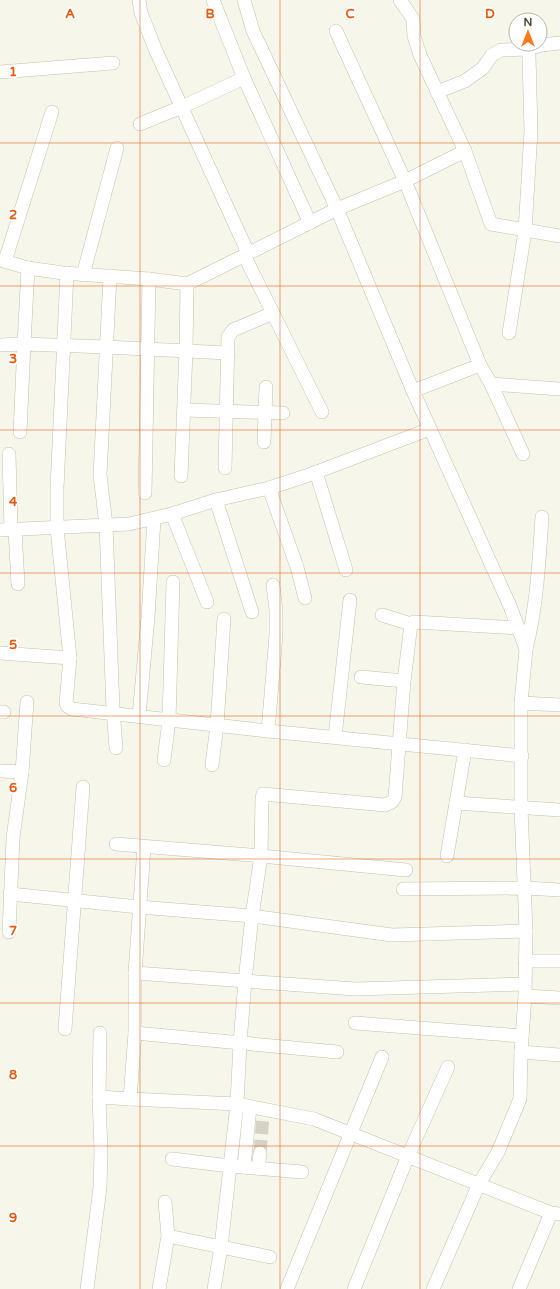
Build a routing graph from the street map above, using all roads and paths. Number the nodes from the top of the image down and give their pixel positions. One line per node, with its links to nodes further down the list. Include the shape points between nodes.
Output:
1 (139, 0): 14 (street, via 141,13)
2 (213, 0): 12 (street)
3 (244, 0): 20 (street, via 253,31)
4 (400, 0): 13 (street, via 413,19 414,36 420,55)
5 (336, 31): 19 (street)
6 (560, 43): 7 (street)
7 (548, 44)
8 (508, 50): 13 (street, via 492,55 483,68 465,81)
9 (528, 52): 22 (street, via 531,132)
10 (113, 63): 11 (street)
11 (0, 72)
12 (244, 78): 14 (street); 21 (street)
13 (437, 92): 18 (street)
14 (182, 107): 16 (street); 24 (street)
15 (52, 112): 25 (street)
16 (140, 124)
17 (117, 148): 28 (street)
18 (465, 151): 19 (street); 22 (street, via 490,224)
19 (405, 180): 20 (street); 41 (street)
20 (337, 209): 21 (street); 45 (street)
21 (310, 223): 24 (street)
22 (525, 231): 23 (street); 33 (street)
23 (560, 236)
24 (246, 254): 31 (street); 32 (street)
25 (2, 261): 26 (street)
26 (28, 268): 27 (street); 34 (street)
27 (67, 273): 28 (street); 36 (street)
28 (84, 275): 29 (street)
29 (110, 276): 30 (street); 37 (street)
30 (149, 279): 31 (street); 38 (street)
31 (187, 284): 39 (street)
32 (273, 313): 40 (street, via 233,330 228,337); 48 (street)
33 (509, 334)
34 (24, 344): 35 (street); 36 (street); 52 (street)
35 (0, 345)
36 (64, 345): 37 (street); 66 (street)
37 (106, 347): 38 (street); 65 (street, via 100,475)
38 (148, 349): 39 (street); 60 (street)
39 (186, 351): 40 (street); 46 (street)
40 (228, 353): 47 (street)
41 (480, 365): 42 (street); 45 (street)
42 (491, 384): 44 (street); 55 (street)
43 (266, 387): 49 (street)
44 (560, 389)
45 (413, 391): 51 (street)
46 (184, 410): 47 (street); 58 (street)
47 (226, 412): 49 (street); 56 (street)
48 (322, 412)
49 (264, 413): 50 (street); 53 (street)
50 (282, 413)
51 (430, 429): 57 (street); 79 (street)
52 (20, 432)
53 (264, 442)
54 (9, 454): 67 (street)
55 (523, 454)
56 (224, 468)
57 (316, 472): 59 (street); 68 (street)
58 (181, 476)
59 (269, 488): 61 (street); 72 (street, via 297,567)
60 (145, 492)
61 (216, 500): 62 (street); 75 (street)
62 (172, 514): 64 (street); 74 (street)
63 (542, 517): 80 (street, via 537,595)
64 (154, 518): 65 (street, via 129,524); 89 (street)
65 (106, 525): 66 (street); 88 (street)
66 (57, 528): 67 (street); 82 (street)
67 (9, 530): 70 (street)
68 (346, 570)
69 (173, 582): 90 (street)
70 (18, 584)
71 (273, 585): 92 (street, via 276,635)
72 (305, 598)
73 (350, 600): 93 (street)
74 (207, 602)
75 (252, 612)
76 (382, 615): 78 (street)
77 (224, 619): 91 (street)
78 (411, 624): 79 (street, via 414,622); 84 (street)
79 (519, 628): 80 (street)
80 (526, 649): 86 (street)
81 (0, 653): 82 (street)
82 (70, 658): 88 (street, via 67,706 72,709)
83 (361, 677): 84 (street)
84 (404, 681): 94 (street)
85 (27, 702): 101 (street)
86 (521, 703): 87 (street); 97 (street)
87 (560, 705)
88 (113, 713): 89 (street); 95 (street)
89 (139, 716): 90 (street)
90 (169, 720): 91 (street); 98 (street)
91 (217, 725): 92 (street); 99 (street)
92 (268, 731): 93 (street)
93 (335, 737): 94 (street)
94 (399, 744): 96 (street); 109 (street, via 395,797 392,802 385,805 263,794)
95 (116, 748)
96 (465, 750): 97 (street); 103 (street)
97 (522, 756): 104 (street)
98 (164, 760)
99 (212, 764)
100 (0, 771): 101 (street)
101 (22, 772): 106 (street)
102 (84, 787): 116 (street)
103 (456, 803): 104 (street); 110 (street)
104 (521, 808): 105 (street); 112 (street)
105 (560, 810)
106 (6, 837): 115 (street)
107 (116, 844): 108 (street)
108 (144, 847): 109 (street); 117 (street)
109 (261, 856): 111 (street); 118 (street)
110 (447, 856)
111 (406, 870)
112 (525, 888): 113 (street); 114 (street); 119 (street)
113 (403, 889)
114 (560, 890)
115 (10, 894): 116 (street); 120 (street)
116 (75, 901): 117 (street); 128 (street)
117 (139, 907): 118 (street); 123 (street)
118 (252, 916): 119 (street, via 392,935); 124 (street)
119 (526, 931): 121 (street)
120 (9, 932)
121 (525, 960): 122 (street); 125 (street)
122 (560, 961)
123 (135, 973): 124 (street); 130 (street)
124 (245, 982): 125 (street, via 355,989); 132 (street)
125 (525, 990): 126 (street); 131 (street)
126 (560, 998)
127 (355, 1024): 131 (street)
128 (65, 1029)
129 (100, 1033): 138 (street)
130 (135, 1033): 132 (street); 139 (street)
131 (522, 1036): 134 (street)
132 (240, 1043): 133 (street); 140 (street)
133 (337, 1052)
134 (521, 1052): 135 (street); 150 (street, via 520,1099 498,1152)
135 (560, 1055)
136 (382, 1057): 142 (street)
137 (448, 1067): 144 (street)
138 (99, 1097): 139 (street); 156 (street, via 102,1152 100,1188)
139 (130, 1099): 140 (street)
140 (237, 1104): 141 (street); 146 (street)
141 (250, 1107): 142 (street, via 263,1113 314,1119); 147 (street)
142 (350, 1134): 144 (street); 159 (street)
143 (260, 1153): 148 (street)
144 (408, 1156): 150 (street); 160 (street)
145 (172, 1160): 146 (street)
146 (230, 1166): 147 (street); 154 (street)
147 (244, 1167): 148 (street)
148 (258, 1168): 149 (street)
149 (302, 1172)
150 (480, 1184): 152 (street); 161 (street)
151 (165, 1202): 153 (street)
152 (555, 1214): 162 (street)
153 (168, 1236): 154 (street); 157 (street)
154 (221, 1247): 155 (street); 158 (street)
155 (270, 1257)
156 (87, 1289)
157 (159, 1289)
158 (214, 1289)
159 (287, 1289)
160 (354, 1289)
161 (433, 1289)
162 (519, 1289)

